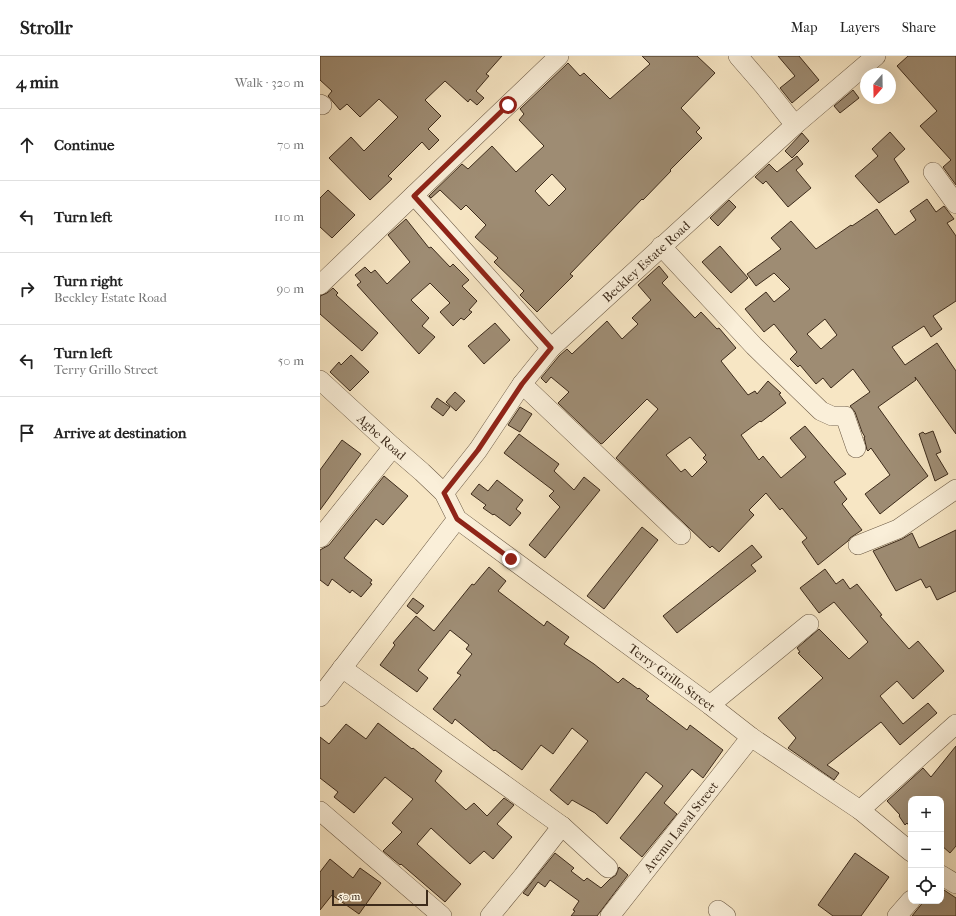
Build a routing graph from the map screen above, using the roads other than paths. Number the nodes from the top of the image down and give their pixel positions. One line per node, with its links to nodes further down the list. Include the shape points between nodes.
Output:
1 (559, 56): 6 (street)
2 (738, 56): 4 (street)
3 (876, 56): 4 (street, Beckley Estate Road)
4 (795, 125): 8 (street, Beckley Estate Road)
5 (933, 172): 7 (street)
6 (414, 196): 9 (street); 10 (street)
7 (956, 204)
8 (661, 246): 10 (street, Beckley Estate Road, via 568,340); 14 (street, via 754,346 821,411 832,416 845,416)
9 (320, 285)
10 (551, 348): 12 (street, Beckley Estate Road)
11 (320, 380): 13 (street, Agbe Road)
12 (522, 384): 16 (street, Beckley Estate Road, via 478,450); 18 (street)
13 (392, 447): 16 (street, Agbe Road); 19 (street)
14 (856, 448)
15 (956, 489): 20 (street, via 898,529)
16 (444, 493): 17 (street, Terry Grillo Street)
17 (457, 519): 22 (street); 24 (street, Terry Grillo Street)
18 (681, 535)
19 (320, 538)
20 (858, 545)
21 (809, 624): 24 (street)
22 (342, 668): 23 (street); 29 (street)
23 (320, 697)
24 (710, 705): 26 (street, Terry Grillo Street)
25 (956, 724): 27 (street)
26 (751, 737): 27 (street, Terry Grillo Street); 37 (street, Aremu Lawal Street)
27 (860, 810): 30 (street, Terry Grillo Street)
28 (320, 811): 35 (street)
29 (562, 826): 31 (street); 36 (street)
30 (908, 850)
31 (608, 868)
32 (944, 877): 33 (street)
33 (956, 884)
34 (908, 903): 38 (street)
35 (442, 916)
36 (490, 916)
37 (610, 916)
38 (897, 916)

